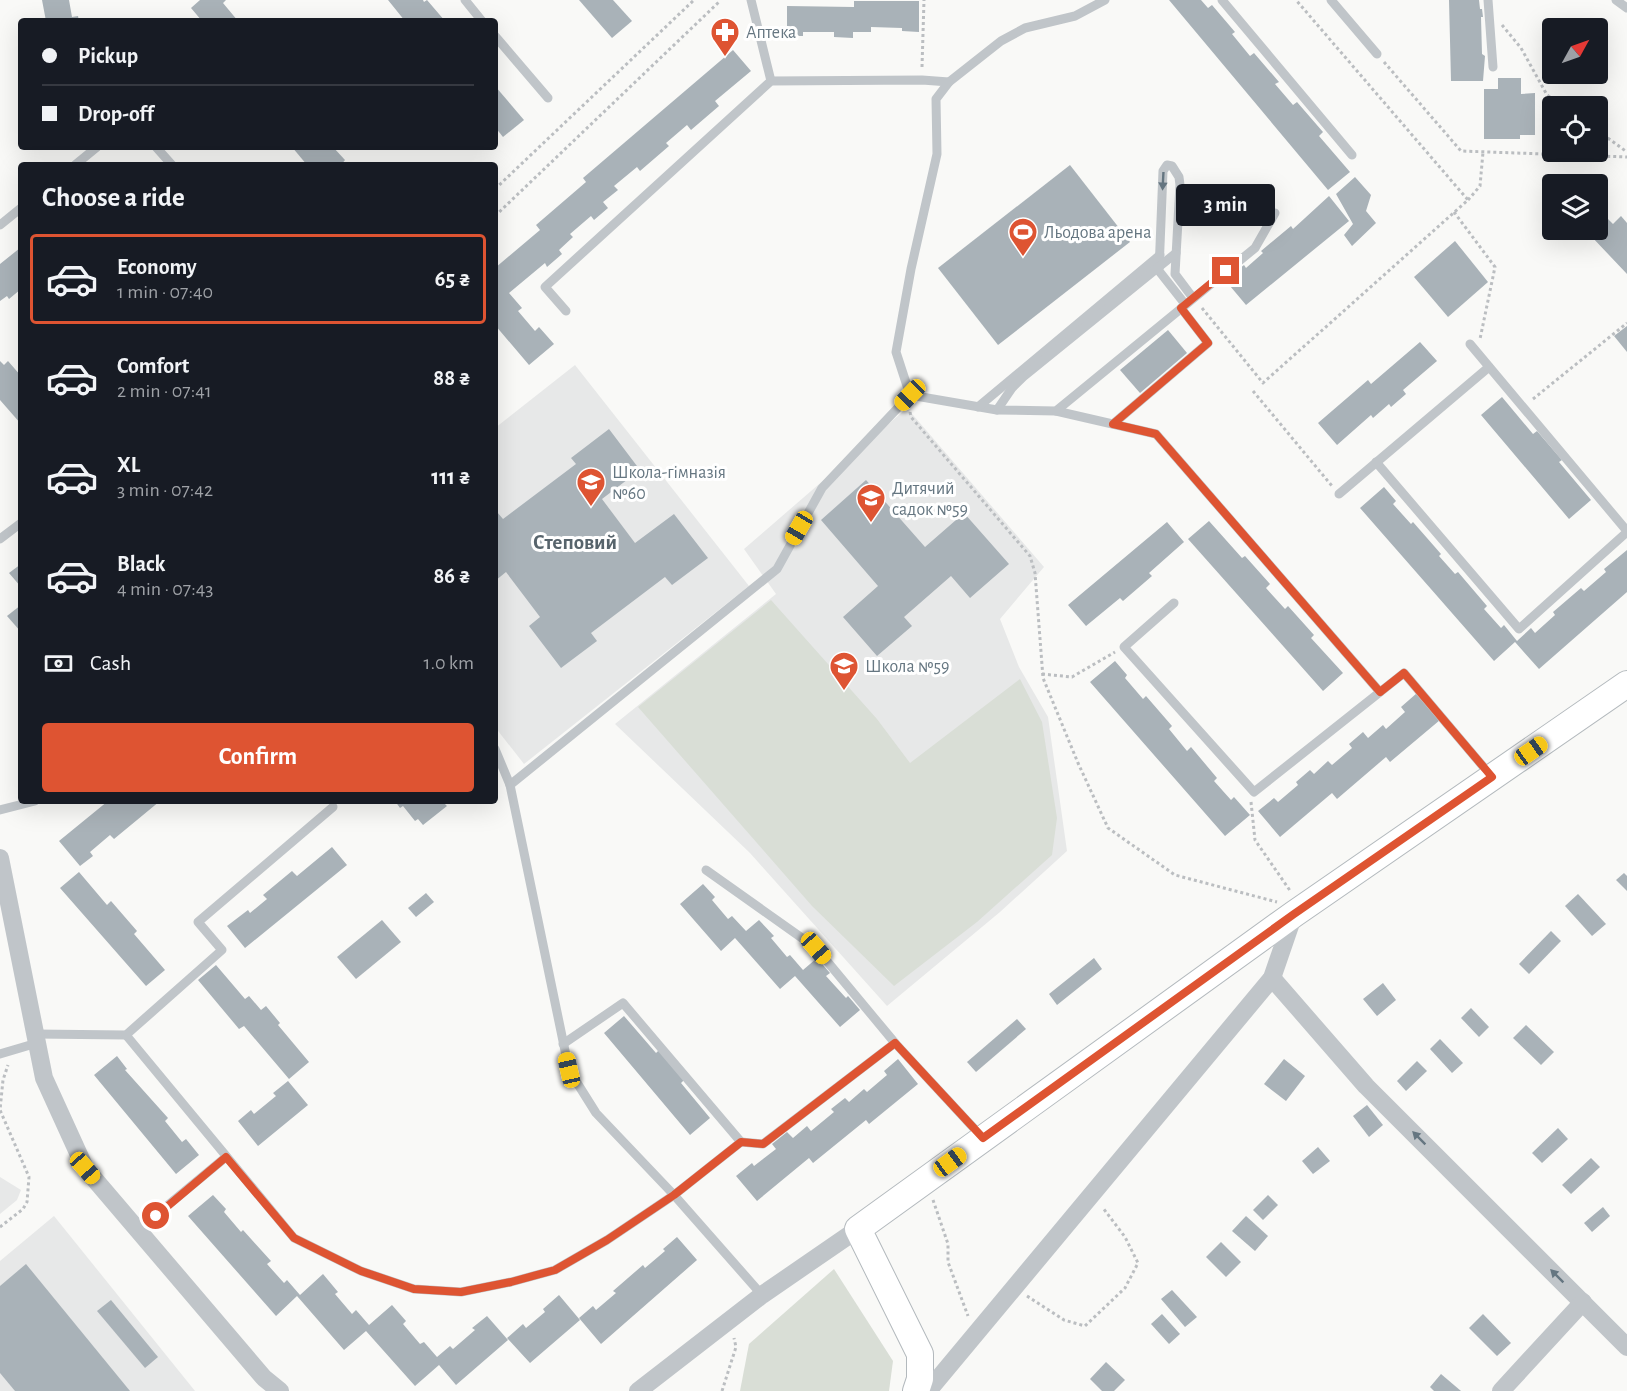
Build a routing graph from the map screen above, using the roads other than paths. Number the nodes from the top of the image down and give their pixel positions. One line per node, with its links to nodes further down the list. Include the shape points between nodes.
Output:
1 (465, 0): 9 (lane)
2 (751, 0): 13 (lane)
3 (1105, 0): 14 (lane, via 1075,16 1025,28 1001,41)
4 (1222, 0): 18 (lane)
5 (1331, 0): 11 (lane)
6 (1616, 0): 8 (lane)
7 (1488, 5): 12 (lane)
8 (1627, 8)
9 (480, 18)
10 (498, 40): 15 (lane)
11 (1377, 54)
12 (1493, 67)
13 (771, 81): 14 (lane); 29 (lane, via 545,287)
14 (949, 82): 32 (lane, via 936,99 937,154 910,268 896,352)
15 (548, 98)
16 (93, 150): 19 (lane)
17 (159, 150): 20 (lane)
18 (1352, 155)
19 (79, 162)
20 (169, 162)
21 (18, 210): 23 (lane)
22 (1275, 213): 27 (lane, via 1255,248)
23 (0, 225)
24 (1176, 253): 25 (lane, one-way to 25, via 1180,185 1170,164 1163,171); 26 (lane); 27 (lane, via 1175,274)
25 (1160, 255): 26 (lane); 33 (lane)
26 (1159, 267): 28 (lane); 34 (lane, via 1023,377)
27 (1193, 298): 28 (lane)
28 (1183, 306): 35 (lane); 36 (lane, via 1208,343)
29 (566, 311)
30 (1470, 344): 31 (lane)
31 (1489, 367): 37 (lane); 40 (lane)
32 (910, 395): 33 (lane); 47 (lane, via 822,488 777,568)
33 (978, 407): 34 (lane)
34 (998, 410): 35 (lane)
35 (1056, 411): 36 (lane)
36 (1113, 424): 44 (lane, via 1156,434)
37 (1376, 462): 38 (lane); 40 (lane, via 1518,629)
38 (1339, 494)
39 (18, 525): 41 (lane)
40 (1627, 532)
41 (0, 539)
42 (1174, 603): 44 (lane, via 1124,647 1254,792)
43 (1627, 684): 46 (street)
44 (1380, 692): 46 (lane, via 1404,673)
45 (498, 756): 47 (lane)
46 (1492, 777): 53 (street)
47 (510, 786): 58 (lane)
48 (23, 804): 50 (lane)
49 (333, 807): 55 (lane, via 198,922 222,950)
50 (0, 810)
51 (0, 858): 56 (street)
52 (706, 870): 57 (lane, via 816,948)
53 (1298, 911): 54 (street); 60 (street)
54 (1272, 978): 67 (street, one-way to 54, via 1366,1086); 72 (street)
55 (126, 1035): 56 (lane); 62 (lane)
56 (36, 1039): 59 (lane, via 11,1053); 65 (street, via 44,1078 85,1168)
57 (895, 1043): 60 (lane); 61 (lane, via 763,1144)
58 (563, 1044): 61 (lane, via 623,1003); 63 (lane, via 569,1070 596,1113)
59 (0, 1054)
60 (983, 1138): 64 (street)
61 (741, 1142): 63 (lane)
62 (226, 1157): 63 (lane, via 294,1238 361,1271 414,1289 461,1292 555,1270); 65 (lane)
63 (674, 1195): 66 (lane)
64 (858, 1228): 66 (street); 71 (street, via 920,1354)
65 (138, 1230): 69 (street, via 264,1378)
66 (762, 1295): 70 (street)
67 (1583, 1302): 68 (street); 73 (street)
68 (1627, 1347)
69 (280, 1391)
70 (638, 1391)
71 (916, 1391)
72 (928, 1391)
73 (1500, 1391)

